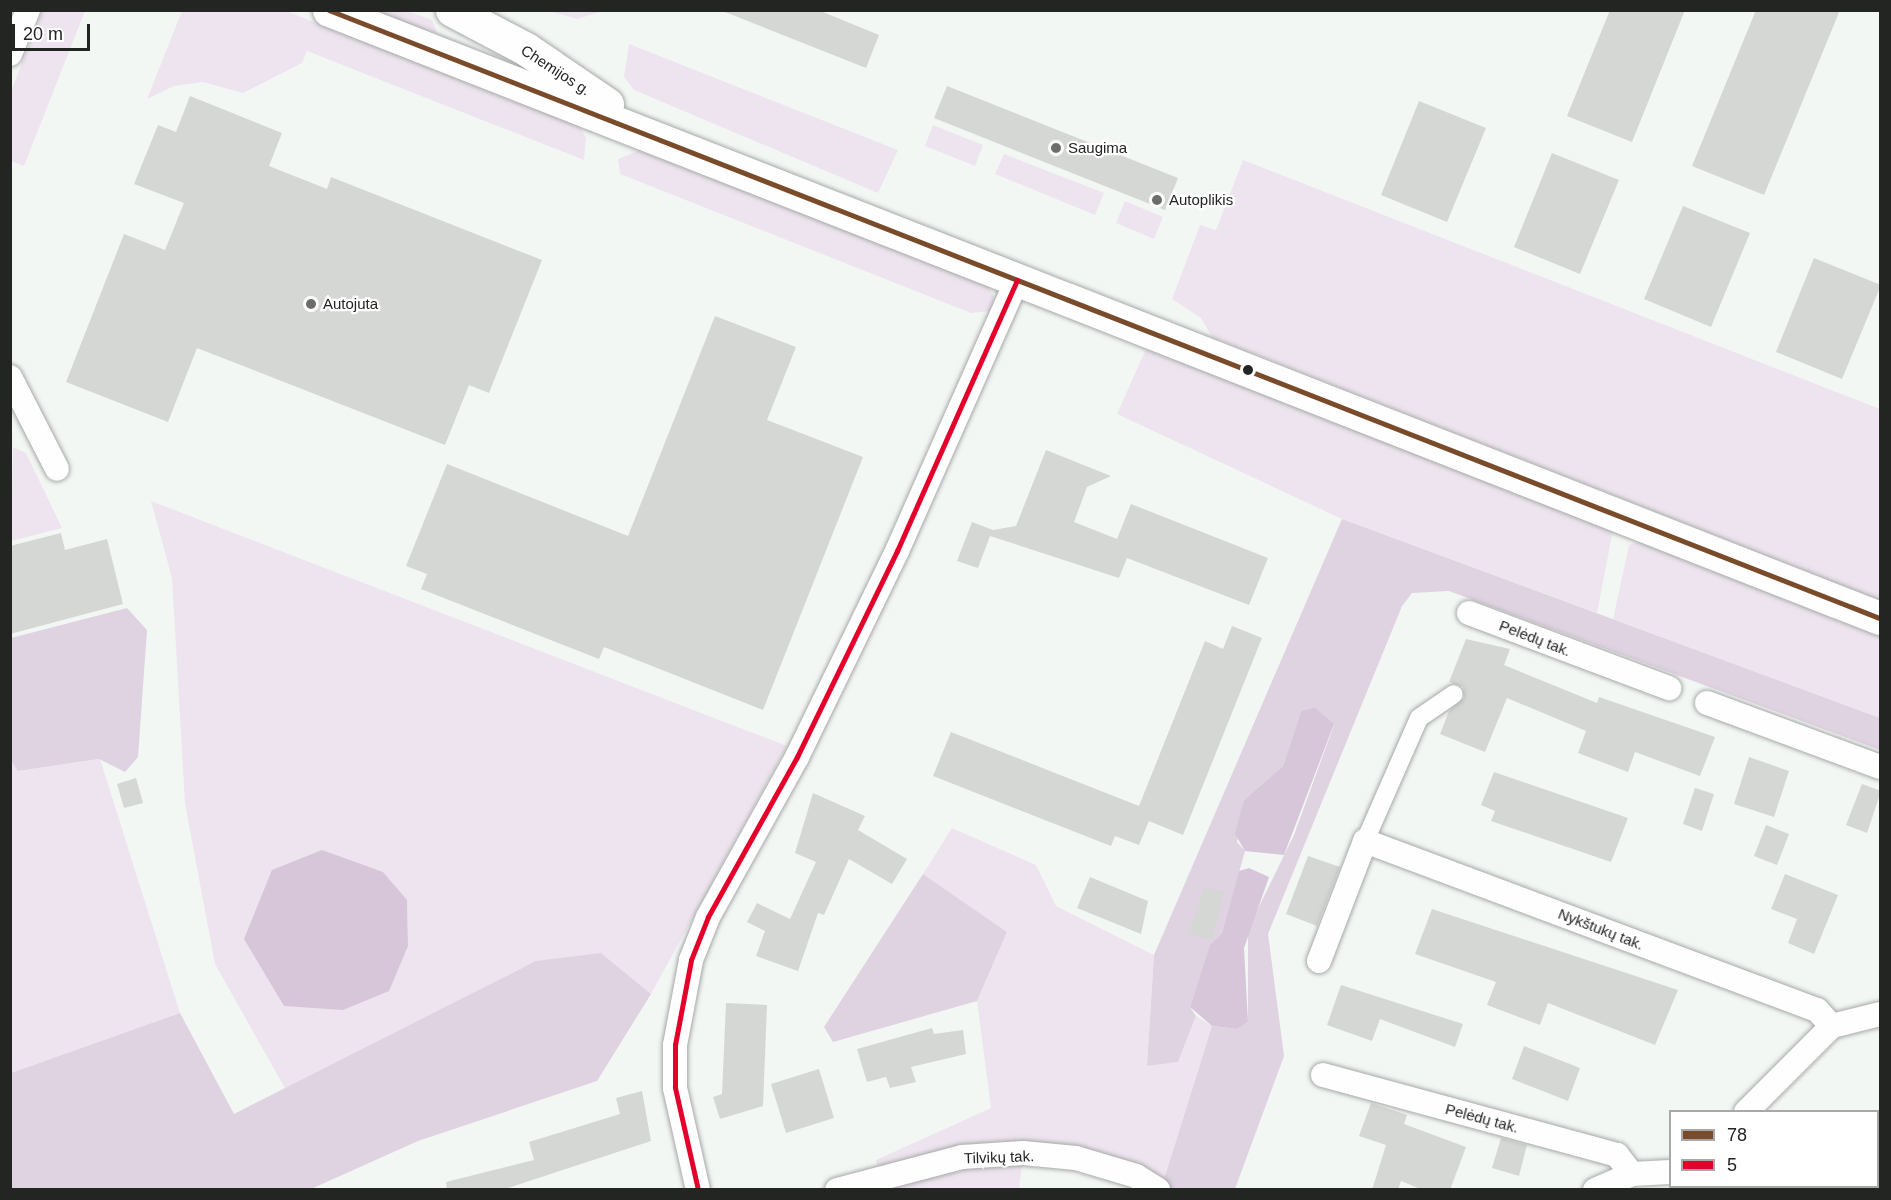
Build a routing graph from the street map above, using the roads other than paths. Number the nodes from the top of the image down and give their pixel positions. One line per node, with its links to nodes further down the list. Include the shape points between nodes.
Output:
1 (28, 10): 4 (street)
2 (329, 10): 5 (main road, Chemijos g.)
3 (452, 10): 5 (main road, Chemijos g., via 526,49)
4 (10, 54)
5 (656, 137): 6 (main road, Chemijos g.)
6 (1017, 280): 10 (main road, Chemijos g.); 23 (street, via 892,561 797,757 708,917 691,960 675,1045 675,1088)
7 (10, 377): 8 (street)
8 (57, 469)
9 (1469, 613): 11 (street, Pelėdų tak.)
10 (1881, 618)
11 (1669, 688)
12 (1454, 694): 15 (street, via 1419,718)
13 (1707, 703): 14 (street)
14 (1881, 767)
15 (1365, 841): 16 (street); 18 (street, Nykštukų tak., via 1817,1010)
16 (1318, 961)
17 (1881, 1014): 18 (street)
18 (1832, 1026): 20 (street)
19 (1323, 1076): 22 (street, Pelėdų tak., via 1617,1155)
20 (1748, 1110)
21 (1669, 1172): 22 (street)
22 (1632, 1174): 26 (street)
23 (698, 1190)
24 (837, 1190): 25 (street, Tilvikų tak., via 962,1157 1023,1154 1076,1158 1136,1176)
25 (1158, 1190)
26 (1595, 1190)

